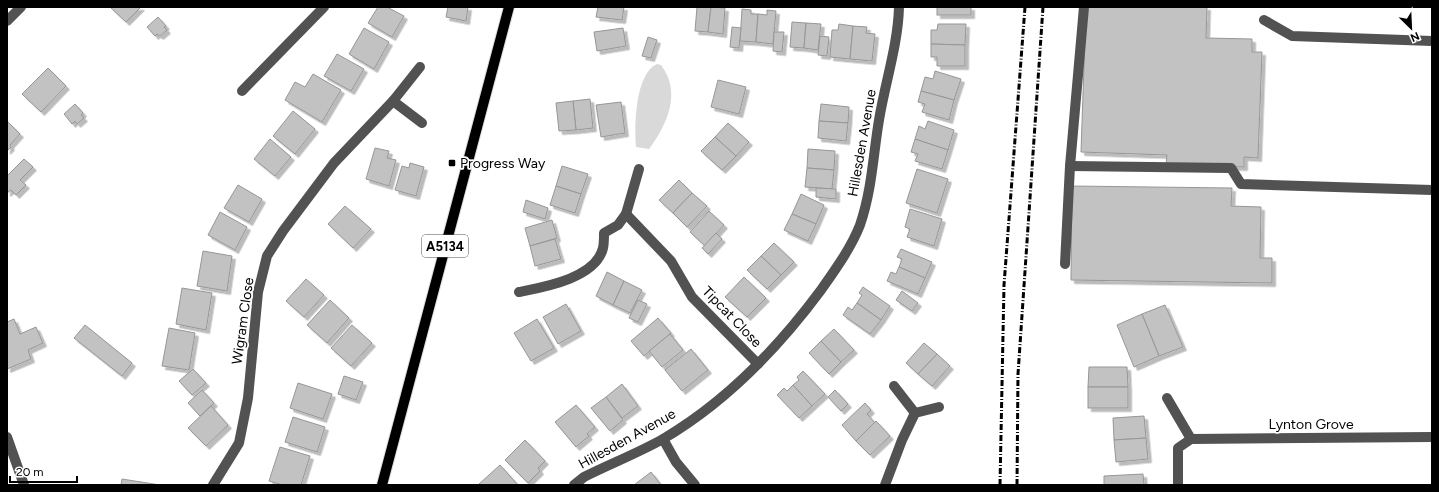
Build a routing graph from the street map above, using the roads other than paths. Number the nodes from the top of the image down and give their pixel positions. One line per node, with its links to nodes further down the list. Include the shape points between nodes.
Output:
1 (21, 7): 7 (street)
2 (324, 7): 10 (street)
3 (509, 7): 30 (main road, A5134)
4 (899, 7): 19 (street, Hillesden Avenue, via 898,25 879,120 871,185 859,226 836,269 796,324)
5 (1084, 7): 13 (street)
6 (1264, 20): 8 (street, via 1292,36)
7 (7, 21)
8 (1432, 41)
9 (420, 67): 11 (street, Wigram Close)
10 (242, 91)
11 (393, 101): 12 (street); 29 (street, Wigram Close, via 334,163 283,230 267,256 258,292 248,398 239,443)
12 (422, 123)
13 (1070, 166): 15 (street, via 1231,168 1241,184); 17 (street)
14 (639, 169): 16 (street)
15 (1432, 190)
16 (626, 214): 18 (street, via 618,225 604,233 603,250 595,262 578,276 553,285); 19 (street, Tipcat Close, via 671,261 692,297)
17 (1065, 264)
18 (519, 292)
19 (758, 364): 27 (street, Hillesden Avenue, via 715,403)
20 (894, 386): 23 (street)
21 (1167, 398): 26 (street)
22 (939, 407): 23 (street)
23 (916, 413): 33 (street, via 902,440)
24 (7, 437): 28 (street)
25 (1432, 437): 26 (street, Lynton Grove)
26 (1191, 438): 34 (street, via 1178,448)
27 (663, 439): 31 (street, Hillesden Avenue); 32 (street, via 676,462)
28 (24, 485)
29 (213, 485)
30 (382, 485)
31 (574, 485)
32 (695, 485)
33 (885, 485)
34 (1178, 485)

